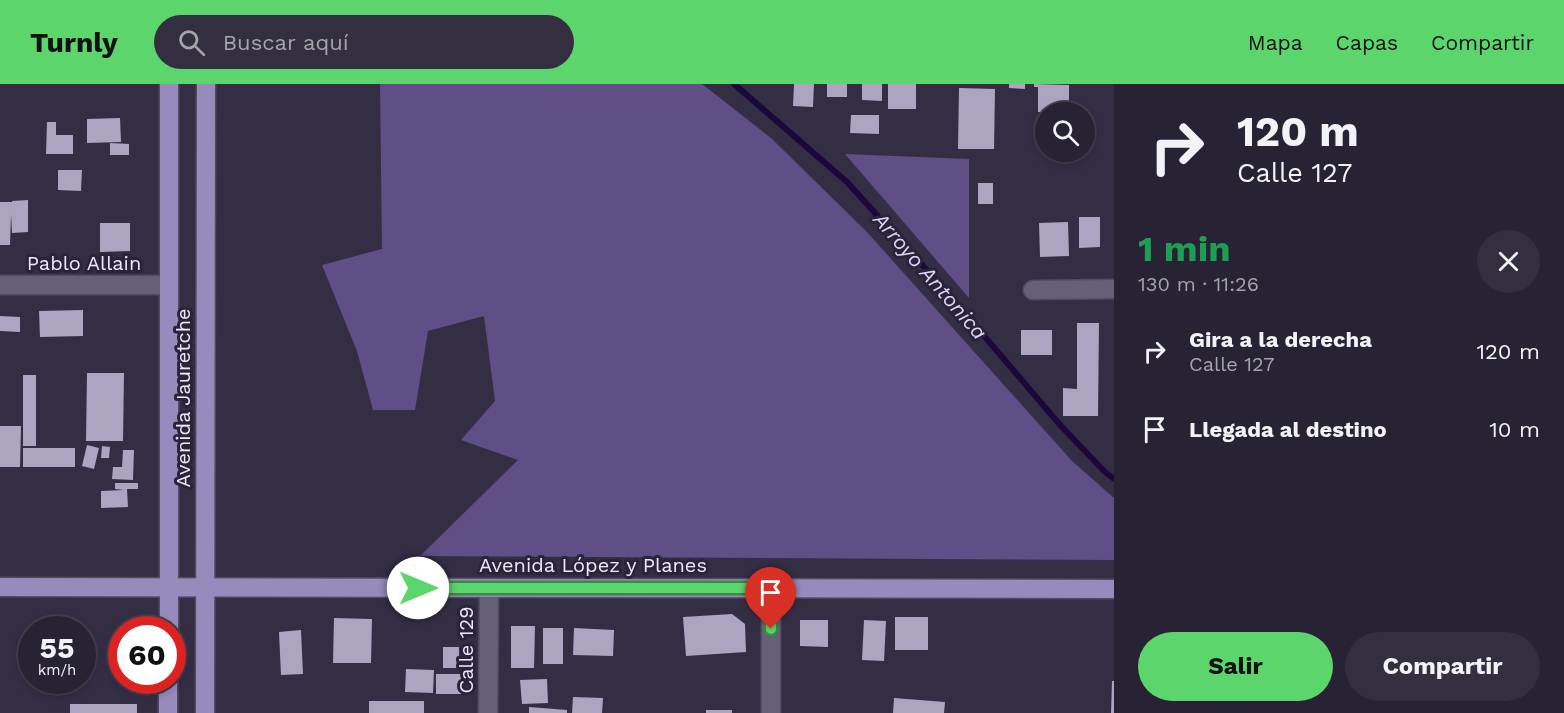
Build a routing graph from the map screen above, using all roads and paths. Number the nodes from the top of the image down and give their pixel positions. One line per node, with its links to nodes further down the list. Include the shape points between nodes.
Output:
1 (169, 84): 4 (main road, Avenida Jauretche)
2 (206, 84): 9 (main road, Avenida Jauretche)
3 (0, 285): 4 (street, Pablo Allain)
4 (169, 285): 8 (main road, Avenida Jauretche)
5 (1114, 289): 6 (street)
6 (1034, 290)
7 (0, 587): 8 (main road, Avenida López y Planes)
8 (169, 587): 9 (main road, Avenida López y Planes); 13 (main road, Avenida Jauretche)
9 (205, 588): 10 (main road, Avenida López y Planes); 16 (main road, Avenida Jauretche)
10 (489, 588): 11 (main road, Avenida López y Planes); 17 (street, Calle 129)
11 (771, 588): 12 (main road, Avenida López y Planes); 18 (street)
12 (1114, 589)
13 (168, 616)
14 (168, 694): 15 (main road)
15 (168, 713)
16 (205, 713)
17 (488, 713)
18 (771, 713)

